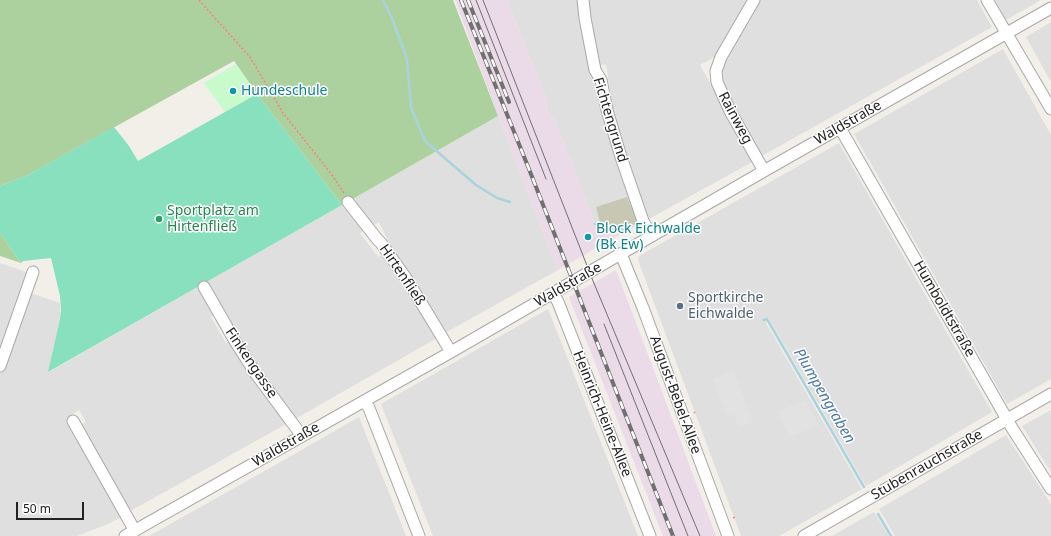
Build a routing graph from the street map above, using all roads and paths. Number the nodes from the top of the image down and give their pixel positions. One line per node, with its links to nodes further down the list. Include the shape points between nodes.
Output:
1 (199, 0): 10 (path, via 250,58 283,113 332,175)
2 (583, 0): 11 (street, Fichtengrund, via 595,70 617,145 643,220)
3 (754, 0): 9 (street, Rainweg, via 721,57 716,71 717,82 730,111)
4 (987, 0): 6 (street)
5 (1051, 8): 6 (street, Waldstraße)
6 (1007, 33): 7 (street); 8 (street, Waldstraße)
7 (1051, 109)
8 (840, 128): 9 (street, Waldstraße); 20 (street, Humboldtstraße)
9 (764, 170): 11 (street, Waldstraße)
10 (348, 202): 16 (street, Hirtenfließ, via 404,274)
11 (652, 236): 12 (street, Waldstraße)
12 (621, 254): 15 (street, Waldstraße); 27 (street, August-Bebel-Allee)
13 (33, 272): 17 (street)
14 (204, 287): 22 (street, Finkengasse, via 252,368)
15 (553, 293): 16 (street, Waldstraße); 26 (street, Heinrich-Heine-Allee)
16 (451, 352): 19 (street, Waldstraße)
17 (0, 366)
18 (1051, 394): 20 (street, Stubenrauchstraße)
19 (364, 401): 22 (street, Waldstraße); 25 (street)
20 (1007, 419): 23 (street, Humboldtstraße); 28 (street, Stubenrauchstraße)
21 (72, 421): 24 (street)
22 (302, 436): 24 (street, Waldstraße)
23 (1051, 489)
24 (130, 534)
25 (419, 536)
26 (650, 536)
27 (728, 536)
28 (804, 536)

